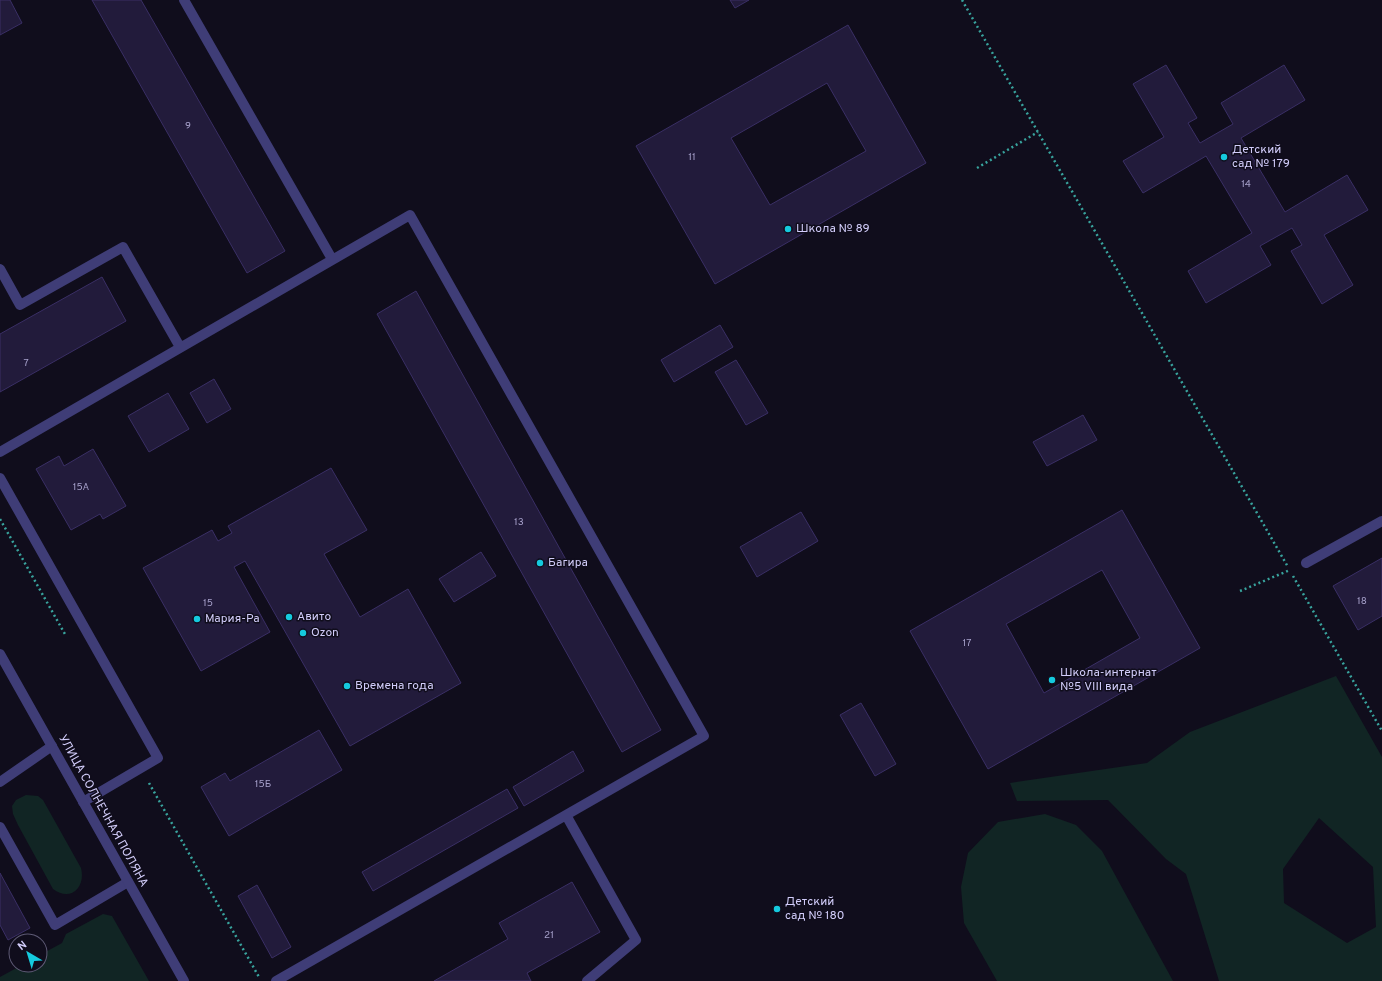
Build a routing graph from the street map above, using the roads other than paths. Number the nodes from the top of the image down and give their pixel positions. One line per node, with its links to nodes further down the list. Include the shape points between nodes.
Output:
1 (184, 0): 2 (street)
2 (332, 259): 4 (street); 13 (street, via 410,215 704,736)
3 (0, 269): 4 (street, via 20,305 123,247)
4 (180, 347): 5 (street)
5 (0, 452)
6 (0, 478): 12 (street, via 158,758)
7 (1382, 521): 8 (street)
8 (1306, 563)
9 (0, 654): 10 (street, УЛИЦА СОЛНЕЧНАЯ ПОЛЯНА)
10 (52, 746): 11 (street); 12 (street, УЛИЦА СОЛНЕЧНАЯ ПОЛЯНА)
11 (0, 782)
12 (83, 802): 15 (street, УЛИЦА СОЛНЕЧНАЯ ПОЛЯНА)
13 (566, 815): 17 (street); 18 (street, via 636,940)
14 (0, 827): 15 (street, via 55,925)
15 (128, 882): 16 (street, УЛИЦА СОЛНЕЧНАЯ ПОЛЯНА)
16 (184, 981)
17 (276, 981)
18 (587, 981)

